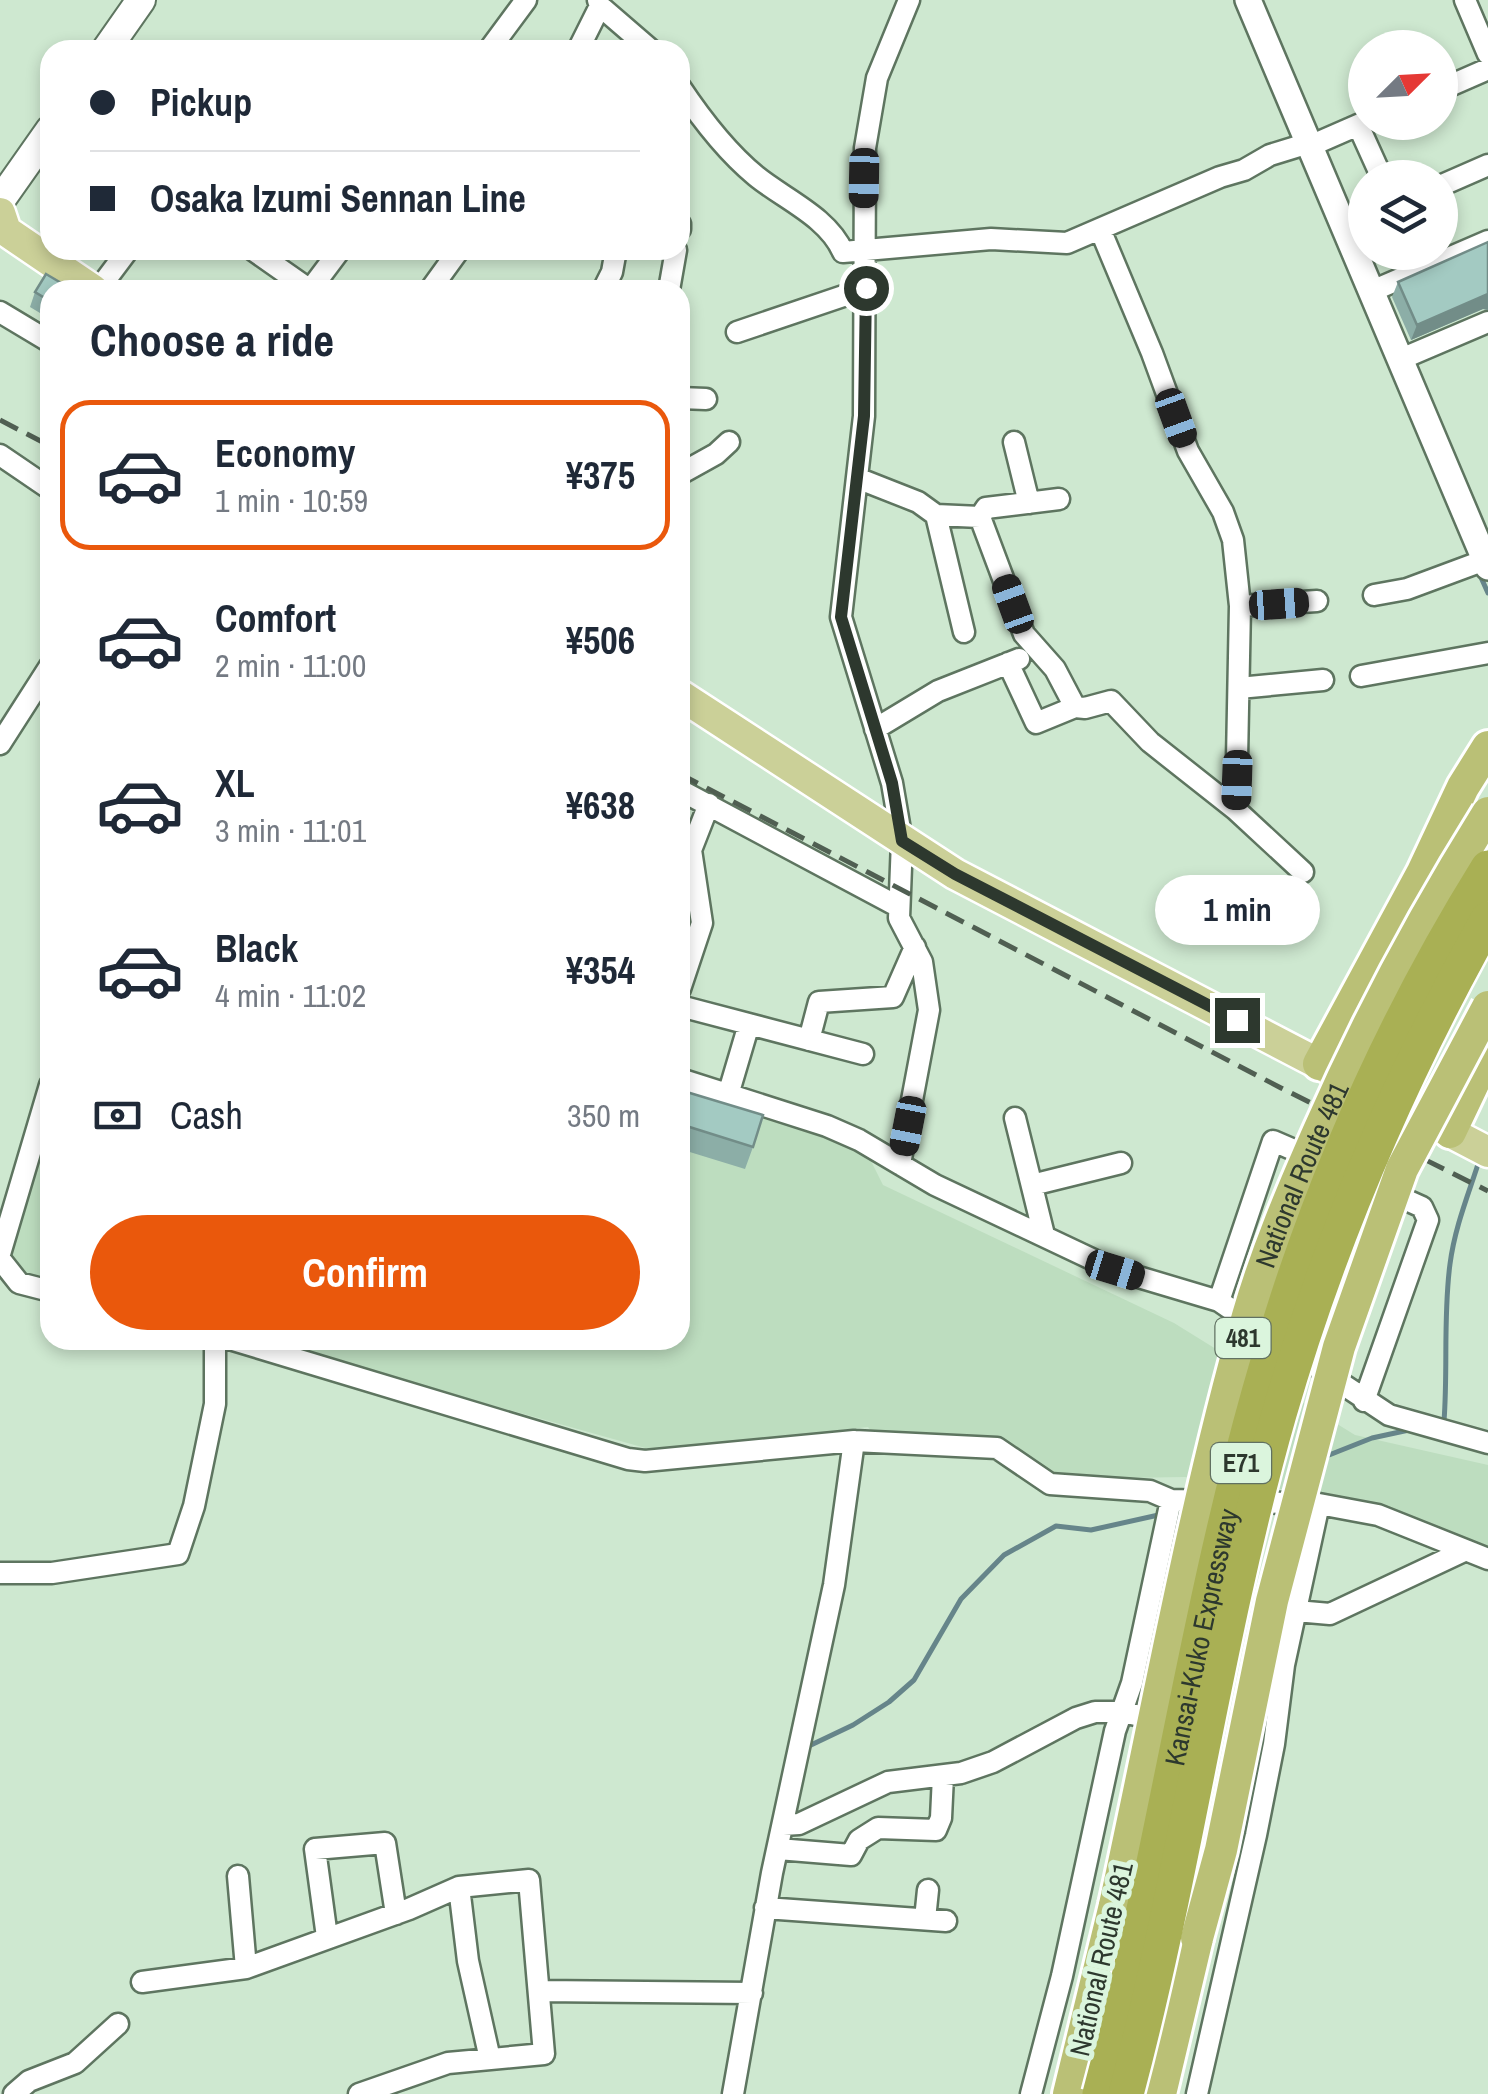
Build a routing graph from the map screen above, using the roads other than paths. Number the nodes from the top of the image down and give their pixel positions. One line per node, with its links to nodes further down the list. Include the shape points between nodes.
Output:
1 (526, 0): 8 (street)
2 (910, 0): 24 (street, via 876,78 865,148)
3 (1248, 0): 17 (street)
4 (1465, 0): 11 (street)
5 (135, 2): 7 (main road)
6 (599, 3): 9 (street); 10 (street)
7 (112, 40)
8 (496, 40)
9 (582, 40)
10 (640, 40)
11 (1488, 54)
12 (1488, 69): 13 (street)
13 (1458, 82)
14 (690, 99): 24 (street, via 756,176 837,238 843,252)
15 (1348, 129): 17 (street)
16 (40, 144): 20 (main road)
17 (1310, 144): 22 (street); 33 (street)
18 (1488, 165): 19 (street)
19 (1458, 178)
20 (0, 202)
21 (0, 214): 25 (main road, via 6,231)
22 (1100, 230): 24 (street, via 1067,243 991,240); 54 (street, via 1188,451 1234,540)
23 (1488, 241): 33 (street)
24 (867, 252): 32 (street)
25 (40, 253)
26 (50, 260): 29 (main road)
27 (120, 260): 30 (street)
28 (267, 260): 31 (street)
29 (81, 280)
30 (104, 280)
31 (296, 280)
32 (866, 288): 36 (street); 45 (street)
33 (1372, 290): 38 (street)
34 (0, 312): 37 (street)
35 (1488, 322): 38 (street)
36 (736, 332)
37 (40, 336)
38 (1401, 360): 51 (street)
39 (690, 398): 40 (street)
40 (706, 399)
41 (729, 442): 44 (street)
42 (1014, 442): 48 (street)
43 (0, 455): 46 (street)
44 (690, 468)
45 (857, 478): 49 (street); 65 (street, via 841,617)
46 (40, 483)
47 (1059, 500): 48 (street)
48 (1029, 503): 50 (street, via 986,508)
49 (936, 515): 50 (street); 55 (street)
50 (980, 516): 56 (street, via 1024,634)
51 (1486, 563): 52 (street)
52 (1374, 595)
53 (1317, 601): 54 (street)
54 (1240, 606): 62 (street)
55 (964, 632)
56 (1039, 651): 58 (street); 64 (street)
57 (1488, 653): 59 (street)
58 (1008, 663): 64 (street, via 1036,723); 65 (street, via 938,690)
59 (1362, 676)
60 (1322, 680): 62 (street)
61 (40, 682): 66 (street)
62 (1239, 688): 70 (street)
63 (690, 702): 72 (main road)
64 (1076, 706): 70 (street, via 1111,701 1150,742)
65 (875, 728): 72 (street)
66 (0, 744)
67 (1488, 747): 85 (highway)
68 (690, 795): 69 (street)
69 (709, 804): 75 (street); 78 (street, via 691,850 702,923)
70 (1236, 810): 74 (street)
71 (1488, 813): 131 (highway, National Route 481 / 481, bridge, via 1430,904 1362,1035 1254,1298 1204,1490)
72 (902, 841): 75 (street); 85 (main road)
73 (1488, 868): 132 (highway, Kansai-Kuko Expressway / E71, bridge, via 1390,1045 1339,1158 1282,1314 1233,1493)
74 (1303, 872)
75 (900, 907): 77 (street)
76 (1488, 920): 133 (highway, Kansai-Kuko Expressway / E71, bridge, via 1380,1132 1285,1395 1250,1524 1165,1939)
77 (914, 948): 82 (street, via 893,997 820,1002); 92 (street, via 928,1010)
78 (690, 958)
79 (1488, 1007): 134 (highway, bridge, via 1402,1169 1339,1346 1272,1601 1221,1850)
80 (690, 1009): 81 (street)
81 (749, 1024): 82 (street); 87 (street)
82 (809, 1040): 84 (street)
83 (1488, 1052): 90 (highway)
84 (863, 1054)
85 (1318, 1064): 90 (main road)
86 (690, 1082): 87 (street)
87 (728, 1094): 92 (street, via 827,1126)
88 (1015, 1118): 93 (street)
89 (40, 1119): 95 (street)
90 (1471, 1143)
91 (1120, 1163): 93 (street)
92 (900, 1164): 94 (street)
93 (1032, 1184): 94 (street)
94 (1044, 1235): 98 (street, via 1115,1270)
95 (0, 1256): 96 (street)
96 (9, 1280): 97 (street)
97 (40, 1288)
98 (1219, 1301): 101 (street); 101 (street, via 1273,1141 1422,1207 1428,1220)
99 (215, 1350): 108 (street, via 215,1404 178,1554 52,1573)
100 (268, 1350): 102 (street, via 645,1461)
101 (1364, 1401): 103 (street, via 1389,1415)
102 (854, 1441): 104 (street, via 997,1448 1050,1484 1150,1491); 113 (street, via 834,1585)
103 (1488, 1443)
104 (1171, 1500): 105 (street); 110 (street)
105 (1320, 1504): 106 (street, via 1378,1515); 109 (street)
106 (1464, 1552): 107 (street); 109 (street, via 1330,1614)
107 (1488, 1559)
108 (0, 1573)
109 (1296, 1611): 111 (street)
110 (1122, 1712): 111 (street); 112 (street, via 1076,1718 992,1762); 130 (street)
111 (1274, 1744): 135 (street)
112 (943, 1776): 113 (street, via 888,1782 799,1824); 114 (street, via 936,1830 878,1828 850,1855)
113 (783, 1825): 114 (street)
114 (778, 1848): 118 (street)
115 (238, 1876): 121 (street)
116 (459, 1887): 119 (street); 123 (street, via 529,1880); 126 (street)
117 (928, 1890): 118 (street, via 935,1920 847,1904)
118 (766, 1908): 124 (street)
119 (396, 1914): 120 (street); 120 (street, via 384,1843 315,1849)
120 (327, 1937): 121 (street)
121 (246, 1968): 122 (street)
122 (142, 1982)
123 (539, 1991): 124 (street); 126 (street, via 544,2054)
124 (752, 1994): 129 (street)
125 (118, 2024): 127 (street, via 75,2063 29,2080)
126 (490, 2059): 128 (street, via 448,2063)
127 (14, 2094)
128 (359, 2094)
129 (733, 2094)
130 (1030, 2094)
131 (1069, 2094)
132 (1100, 2094)
133 (1126, 2094)
134 (1160, 2094)
135 (1198, 2094)

